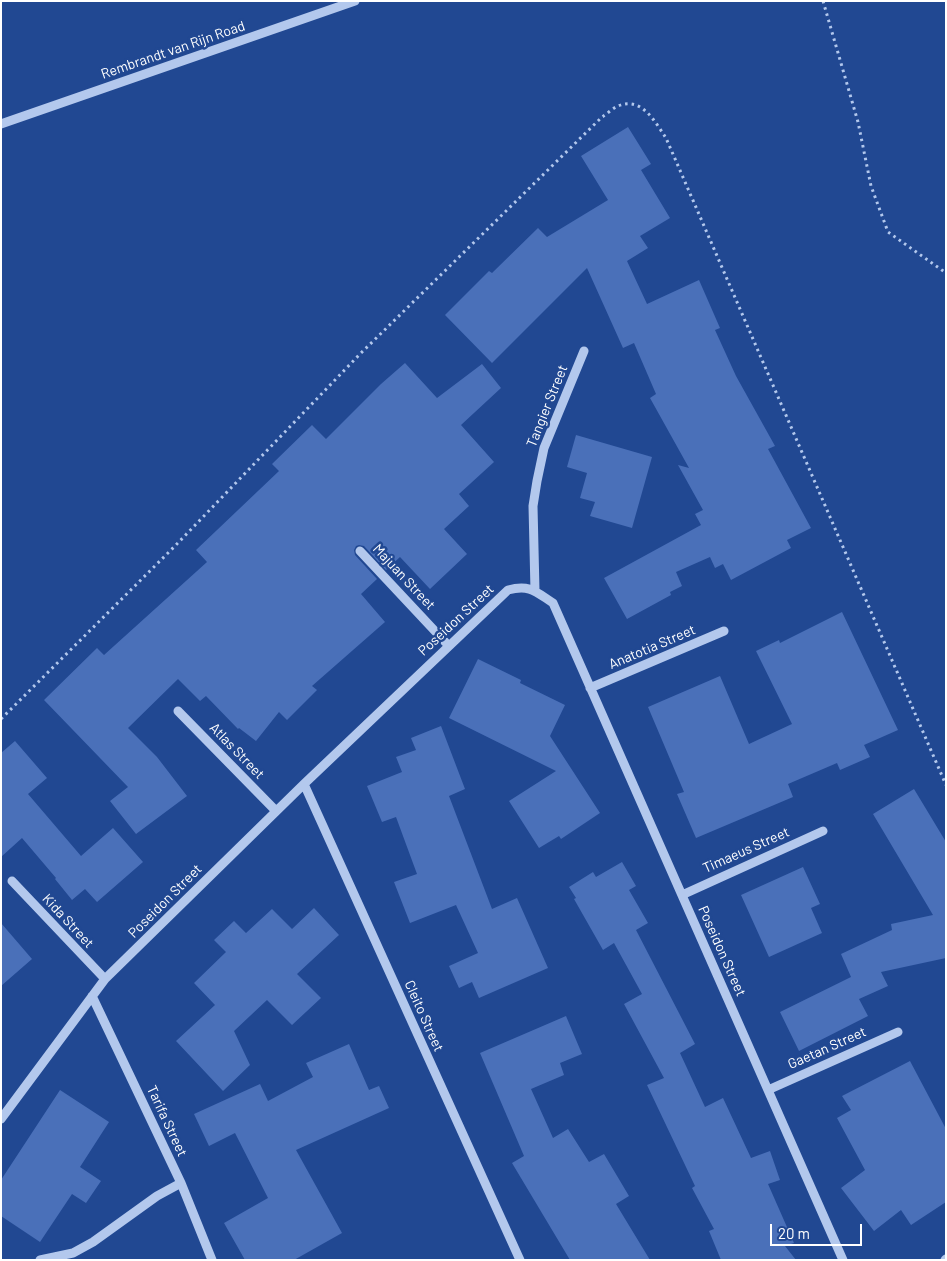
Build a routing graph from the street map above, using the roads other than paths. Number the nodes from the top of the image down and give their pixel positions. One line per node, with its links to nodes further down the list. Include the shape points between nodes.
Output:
1 (355, 1): 2 (street, Rembrandt van Rijn Road)
2 (1, 124)
3 (584, 351): 5 (street, Tangier Street, via 544,448 537,481 533,506)
4 (360, 551): 7 (street, Majuan Street)
5 (535, 591): 7 (street, Poseidon Street, via 521,586 508,590); 8 (street, Poseidon Street, via 553,603)
6 (724, 631): 8 (street, Anatotia Street)
7 (448, 645): 10 (street, Poseidon Street)
8 (590, 688): 14 (street, Poseidon Street)
9 (178, 711): 11 (street, Atlas Street)
10 (304, 784): 11 (street, Poseidon Street); 23 (street, Cleito Street)
11 (276, 811): 15 (street, Poseidon Street)
12 (823, 831): 14 (street, Timaeus Street)
13 (12, 881): 15 (street, Kida Street)
14 (682, 895): 18 (street, Poseidon Street)
15 (105, 979): 16 (street, Poseidon Street)
16 (92, 996): 19 (street, Poseidon Street); 20 (street, Tarifa Street)
17 (898, 1032): 18 (street, Gaetan Street)
18 (768, 1090): 24 (street, Poseidon Street)
19 (1, 1119)
20 (181, 1183): 21 (street, via 73,1253); 22 (street, Tarifa Street)
21 (40, 1260)
22 (212, 1260)
23 (520, 1260)
24 (843, 1260)

